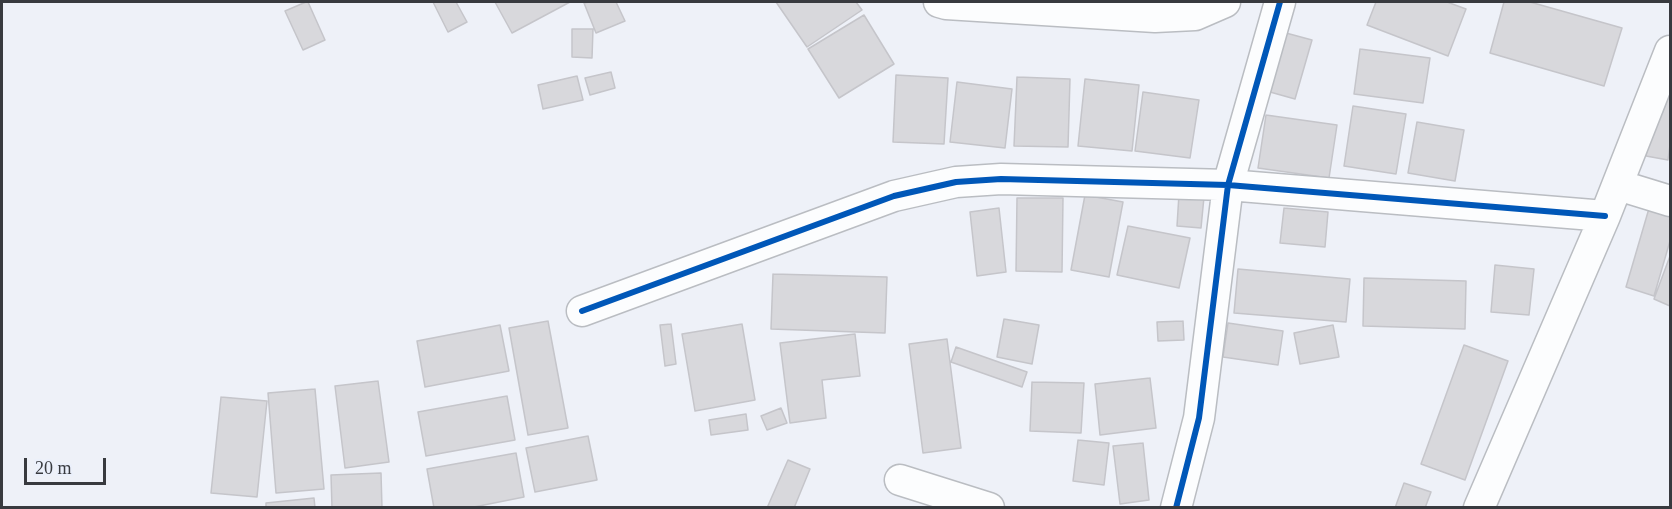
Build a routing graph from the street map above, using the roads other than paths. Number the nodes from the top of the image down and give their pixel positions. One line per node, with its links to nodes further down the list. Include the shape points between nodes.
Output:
1 (939, 2): 2 (street, via 1155,17 1195,15)
2 (1225, 2)
3 (1280, 2): 5 (street)
4 (1671, 51): 6 (street)
5 (1228, 185): 8 (street); 9 (street, via 1001,178 956,182 894,196); 12 (street, via 1199,418)
6 (1618, 185): 7 (street); 8 (street)
7 (1671, 201)
8 (1605, 216): 13 (street)
9 (582, 311)
10 (900, 480): 11 (street)
11 (989, 507)
12 (1176, 507)
13 (1479, 507)

